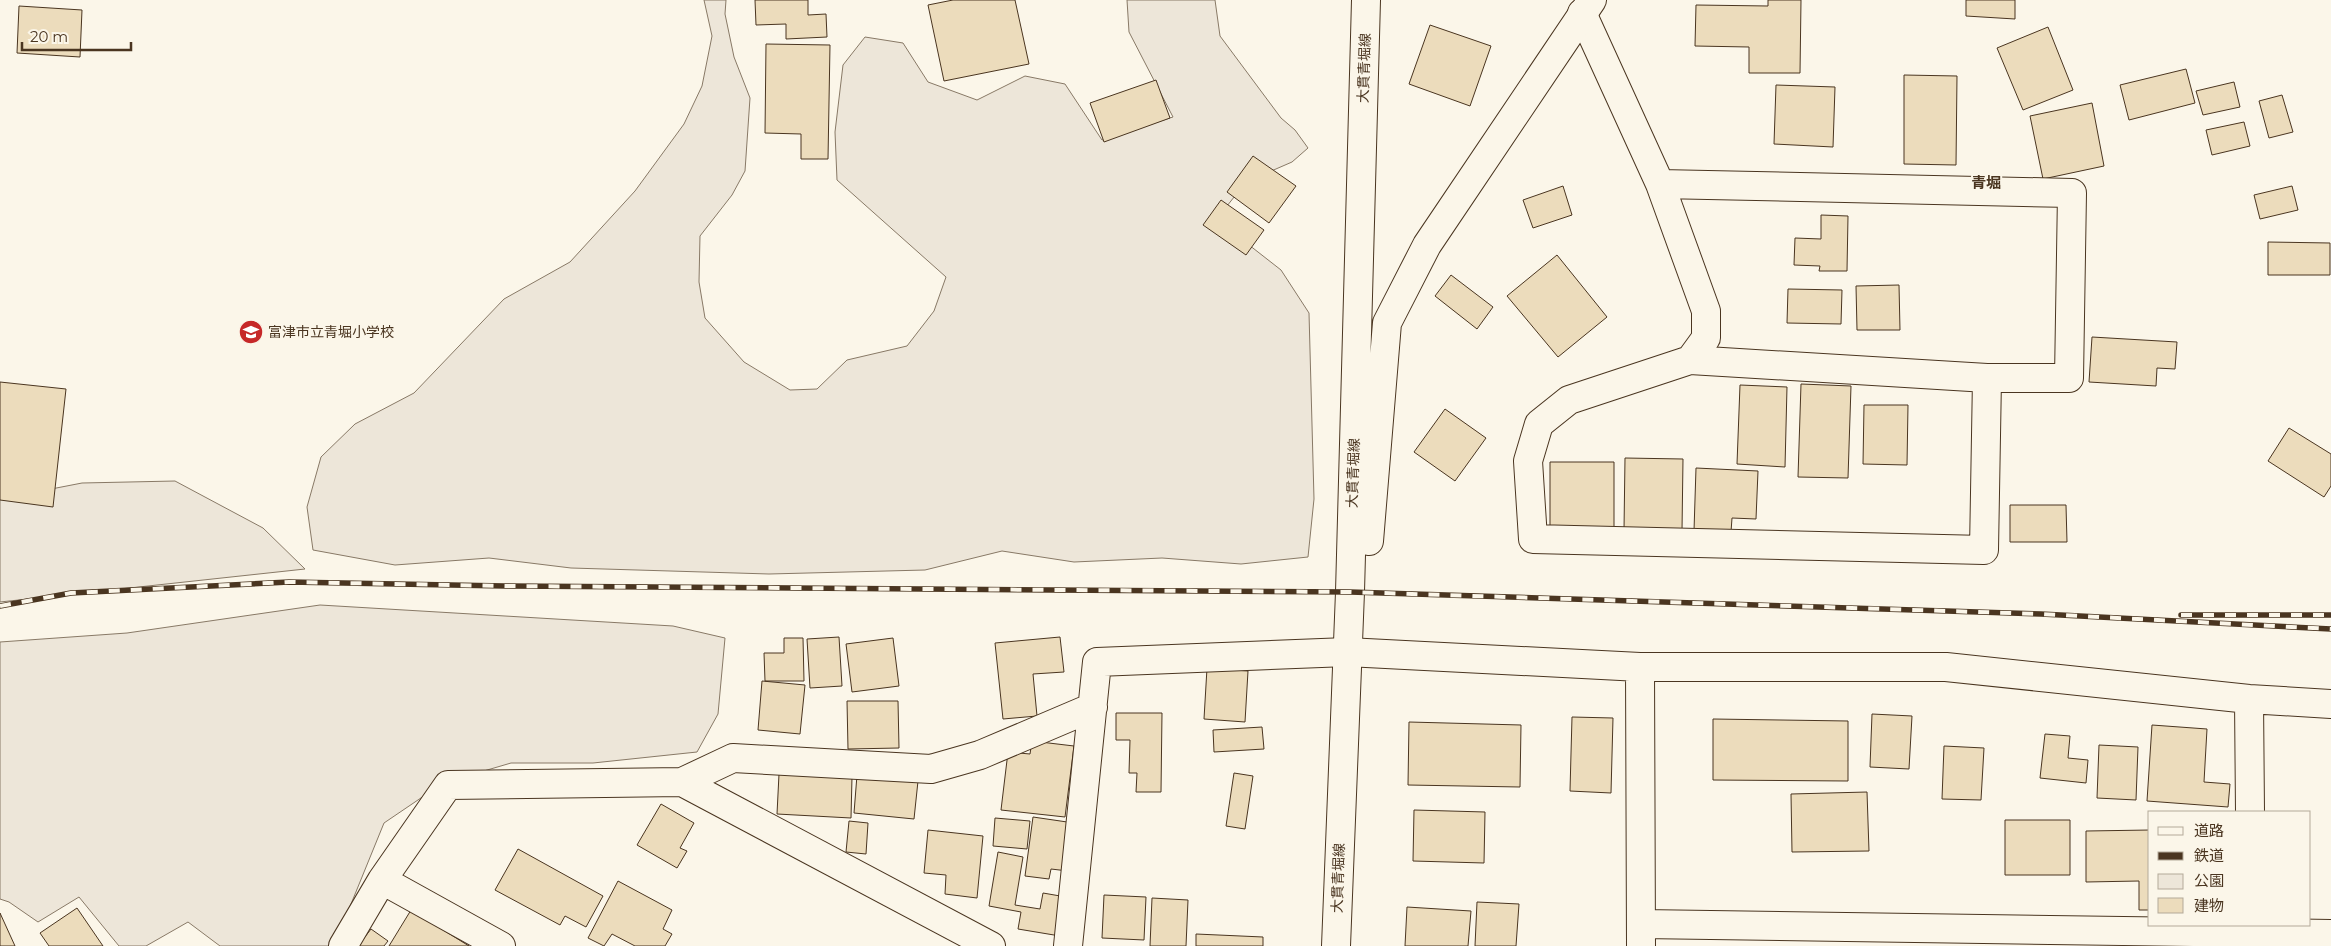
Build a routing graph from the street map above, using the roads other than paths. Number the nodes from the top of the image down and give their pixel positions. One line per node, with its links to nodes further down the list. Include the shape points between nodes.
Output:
1 (1366, 0): 6 (street, 大貫青堀線)
2 (1587, 7): 3 (street); 6 (street, via 1428,245 1387,323 1366,570)
3 (1660, 184): 4 (street, via 1706,311 1706,338); 5 (street, via 2072,193 2069,378)
4 (1690, 360): 5 (street); 5 (street, via 1569,400 1539,424 1528,461 1533,539 1984,550)
5 (1987, 378)
6 (1350, 592): 7 (street, 大貫青堀線)
7 (1347, 652): 8 (street); 11 (street, via 1097,662); 22 (street, 大貫青堀線)
8 (1640, 667): 9 (street, via 1946,667); 16 (street)
9 (2249, 699): 10 (street); 13 (street)
10 (2331, 704)
11 (1092, 707): 12 (street, via 980,755 931,769 733,758); 21 (street)
12 (682, 782): 14 (street, via 448,785); 20 (street)
13 (2250, 811)
14 (382, 880): 18 (street); 19 (street)
15 (2331, 934): 17 (street)
16 (1641, 935): 17 (street)
17 (2252, 935)
18 (343, 946)
19 (501, 946)
20 (992, 946)
21 (1068, 946)
22 (1336, 946)

